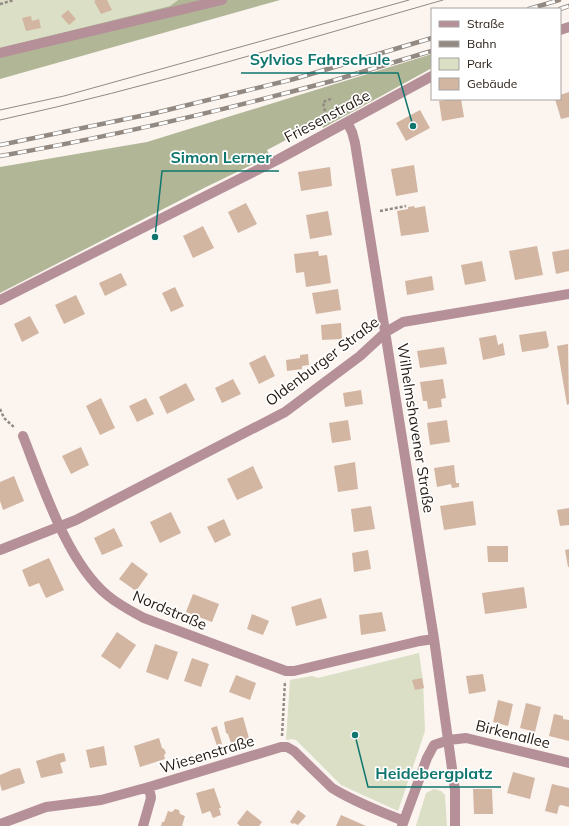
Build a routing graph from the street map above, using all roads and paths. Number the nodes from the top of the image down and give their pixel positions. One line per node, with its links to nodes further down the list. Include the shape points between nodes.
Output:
1 (14, 0): 3 (path)
2 (222, 0): 4 (street)
3 (0, 4)
4 (0, 53)
5 (431, 77): 7 (street, Friesenstraße)
6 (333, 98): 8 (path, via 324,102 327,125)
7 (347, 122): 8 (street, Friesenstraße); 13 (street, Wilhelmshavener Straße, via 355,143)
8 (331, 131): 12 (street, Friesenstraße)
9 (406, 206): 10 (path)
10 (380, 211)
11 (569, 294): 13 (street, Oldenburger Straße, via 403,322)
12 (0, 300)
13 (386, 332): 16 (street, Oldenburger Straße, via 360,356 285,412); 18 (street, Wilhelmshavener Straße)
14 (0, 408): 15 (path, via 4,418)
15 (23, 436): 16 (street, Nordstraße)
16 (60, 527): 17 (street, Oldenburger Straße); 19 (street, Nordstraße, via 86,571 106,595 125,609)
17 (0, 550)
18 (434, 639): 19 (street, Nordstraße, via 294,672); 20 (street, Wilhelmshavener Straße)
19 (286, 671): 21 (path)
20 (449, 740): 22 (street, Birkenallee, via 466,738); 25 (street, via 434,745); 27 (street, Wilhelmshavener Straße, via 455,790)
21 (281, 747): 23 (street, Wiesenstraße); 25 (street, via 294,751 332,788)
22 (569, 763)
23 (149, 788): 24 (street, Wiesenstraße, via 101,800 46,807); 26 (street, via 150,798)
24 (0, 824)
25 (403, 824)
26 (143, 826)
27 (455, 826)

